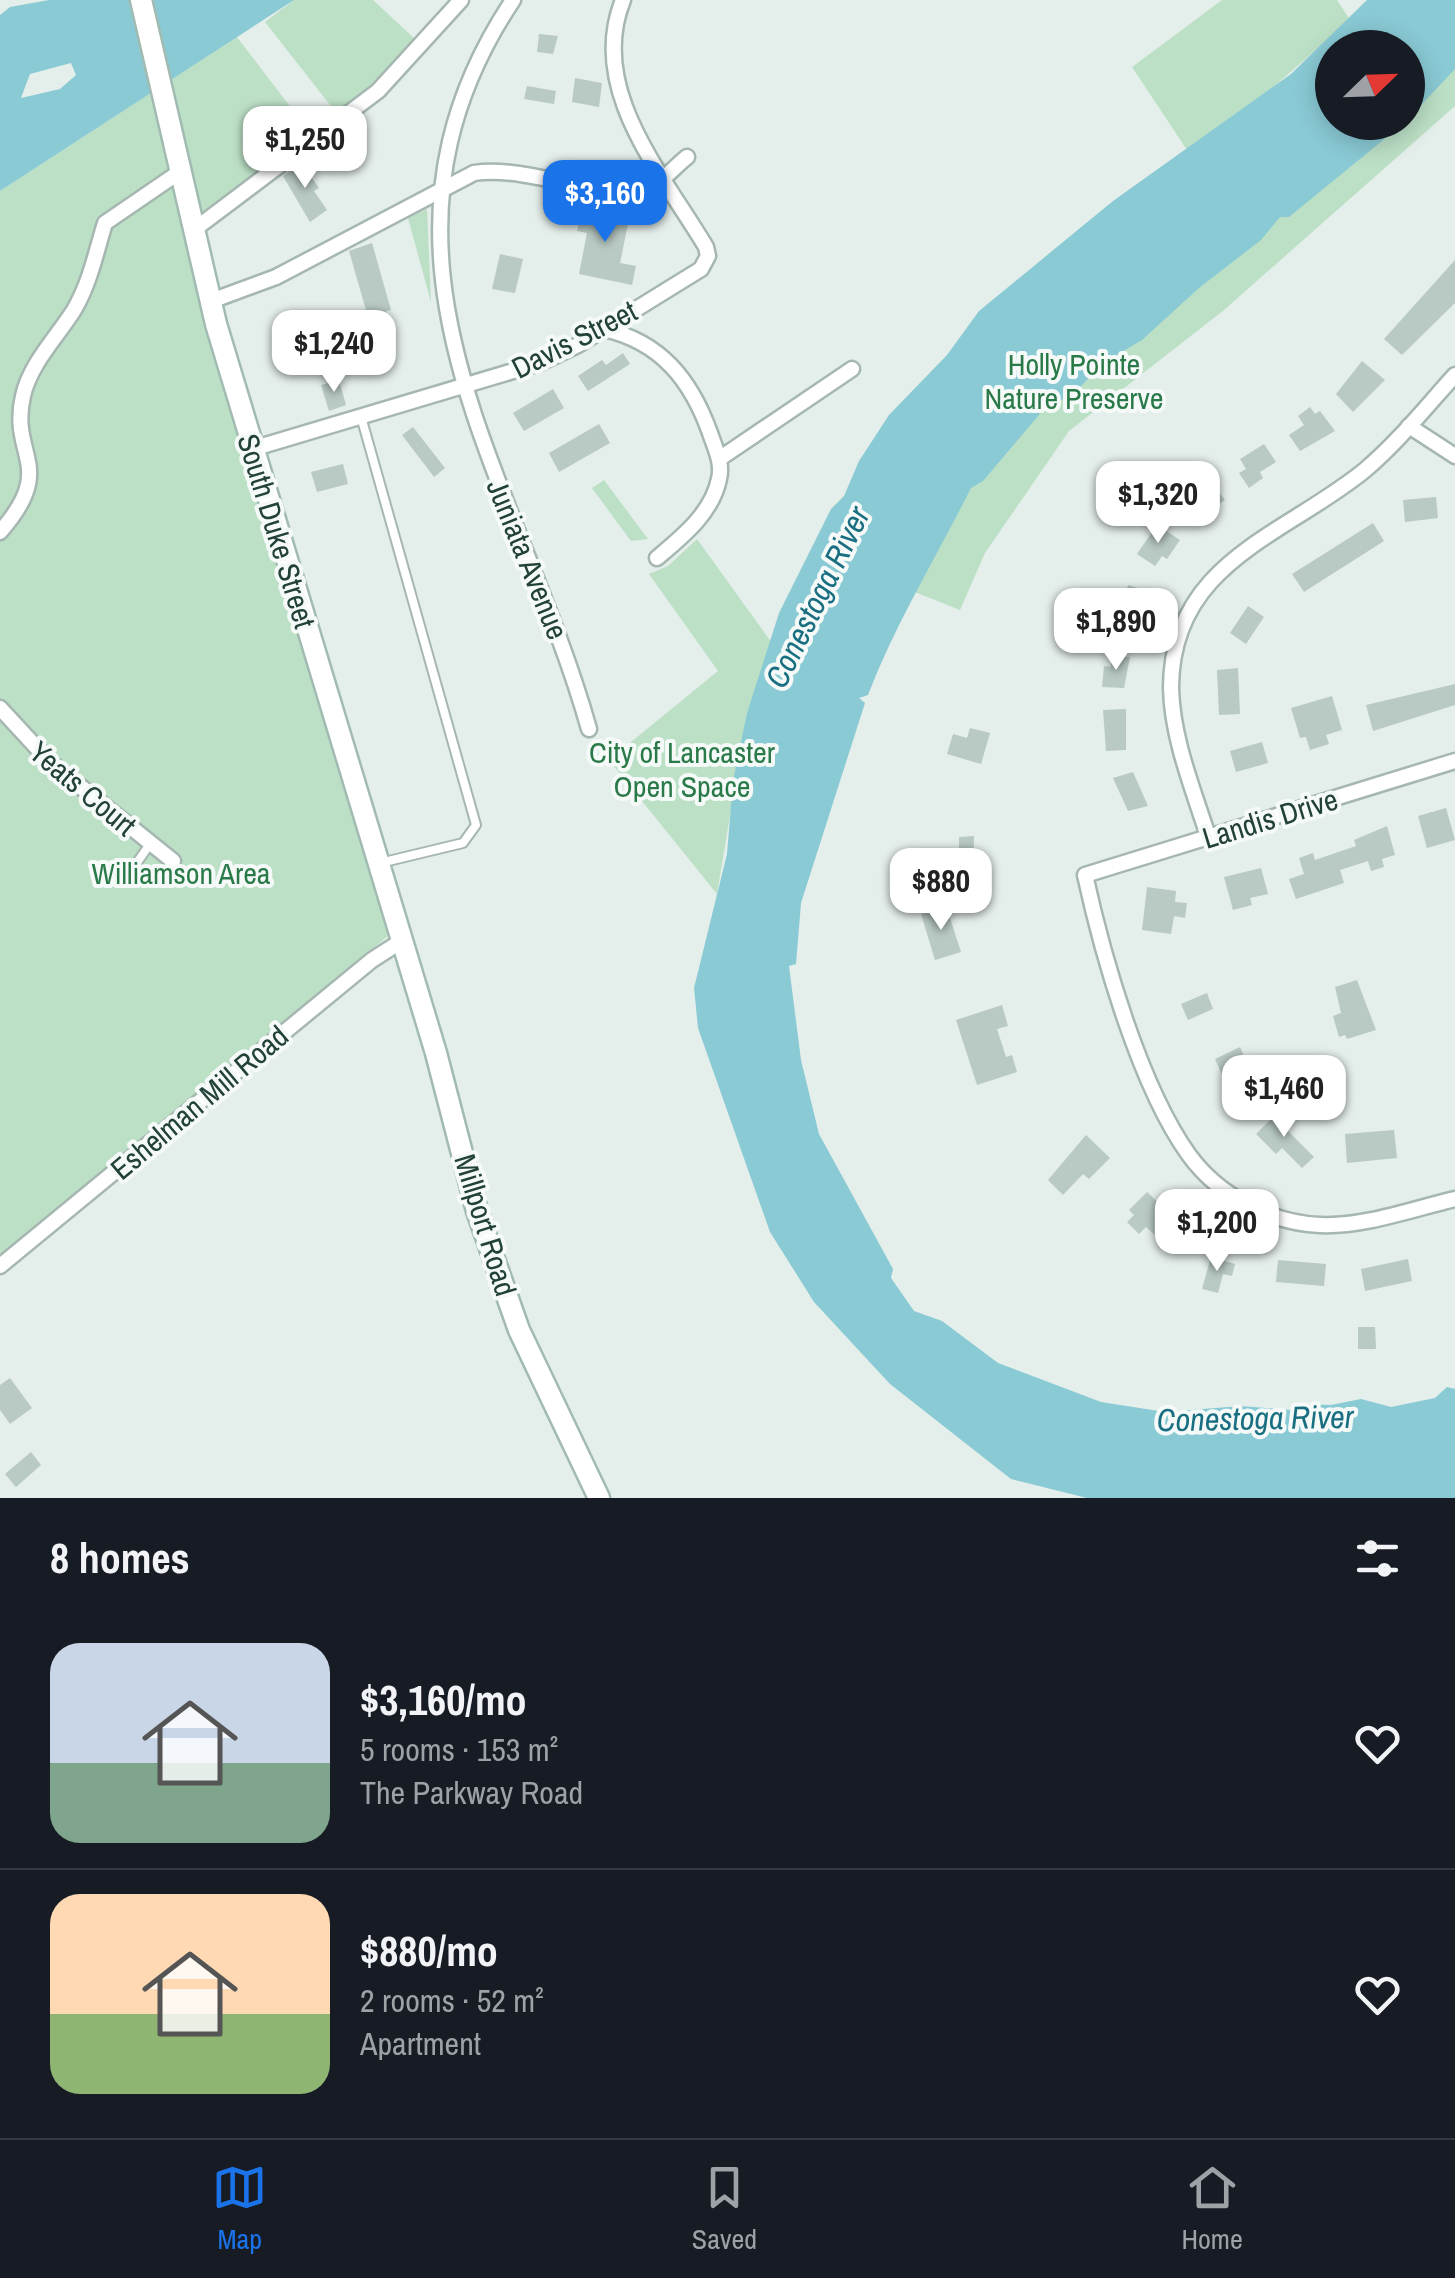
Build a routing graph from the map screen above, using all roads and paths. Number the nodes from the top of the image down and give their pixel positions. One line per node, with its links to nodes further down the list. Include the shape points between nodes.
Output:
1 (142, 0): 6 (main road, South Duke Street)
2 (461, 0): 9 (street, via 378,91)
3 (514, 0): 8 (street, Juniata Avenue, via 469,80)
4 (622, 0): 7 (street, via 612,34 614,79)
5 (687, 157): 7 (street)
6 (181, 172): 9 (main road, South Duke Street); 20 (street, via 104,223 87,285 23,394 29,487)
7 (664, 176): 8 (street, via 655,186 626,194 492,170); 11 (street, Davis Street, via 708,256 701,269)
8 (442, 189): 10 (street, via 276,277); 14 (street, Juniata Avenue, via 439,259)
9 (195, 229): 10 (main road, South Duke Street)
10 (211, 301): 17 (main road, South Duke Street)
11 (604, 329): 14 (street, Davis Street, via 540,362); 19 (street, via 650,346 679,371)
12 (852, 368): 19 (street)
13 (1455, 375): 16 (street)
14 (463, 389): 15 (street, Davis Street); 23 (street, Juniata Avenue, via 554,618)
15 (362, 420): 17 (street, Davis Street); 28 (lane, via 476,825 463,843)
16 (1410, 426): 18 (street); 25 (street, via 1364,470 1222,568 1191,610 1174,658 1173,712)
17 (252, 449): 28 (main road, South Duke Street)
18 (1455, 456)
19 (719, 459): 21 (street, via 719,480 706,510)
20 (0, 532)
21 (658, 558)
22 (0, 708): 26 (street, Yeats Court, via 50,762)
23 (589, 729)
24 (1455, 760): 25 (street, Landis Drive)
25 (1208, 836): 31 (street, Landis Drive, via 1085,876 1096,930 1142,1060 1182,1145 1220,1186 1269,1214 1324,1226)
26 (150, 844): 27 (street, Yeats Court); 29 (lane)
27 (172, 861)
28 (376, 864): 30 (main road, South Duke Street)
29 (124, 880)
30 (400, 942): 32 (street, Eshelman Mill Road); 33 (main road, Millport Road, via 491,1254 519,1330)
31 (1455, 1199)
32 (0, 1266)
33 (599, 1498)

